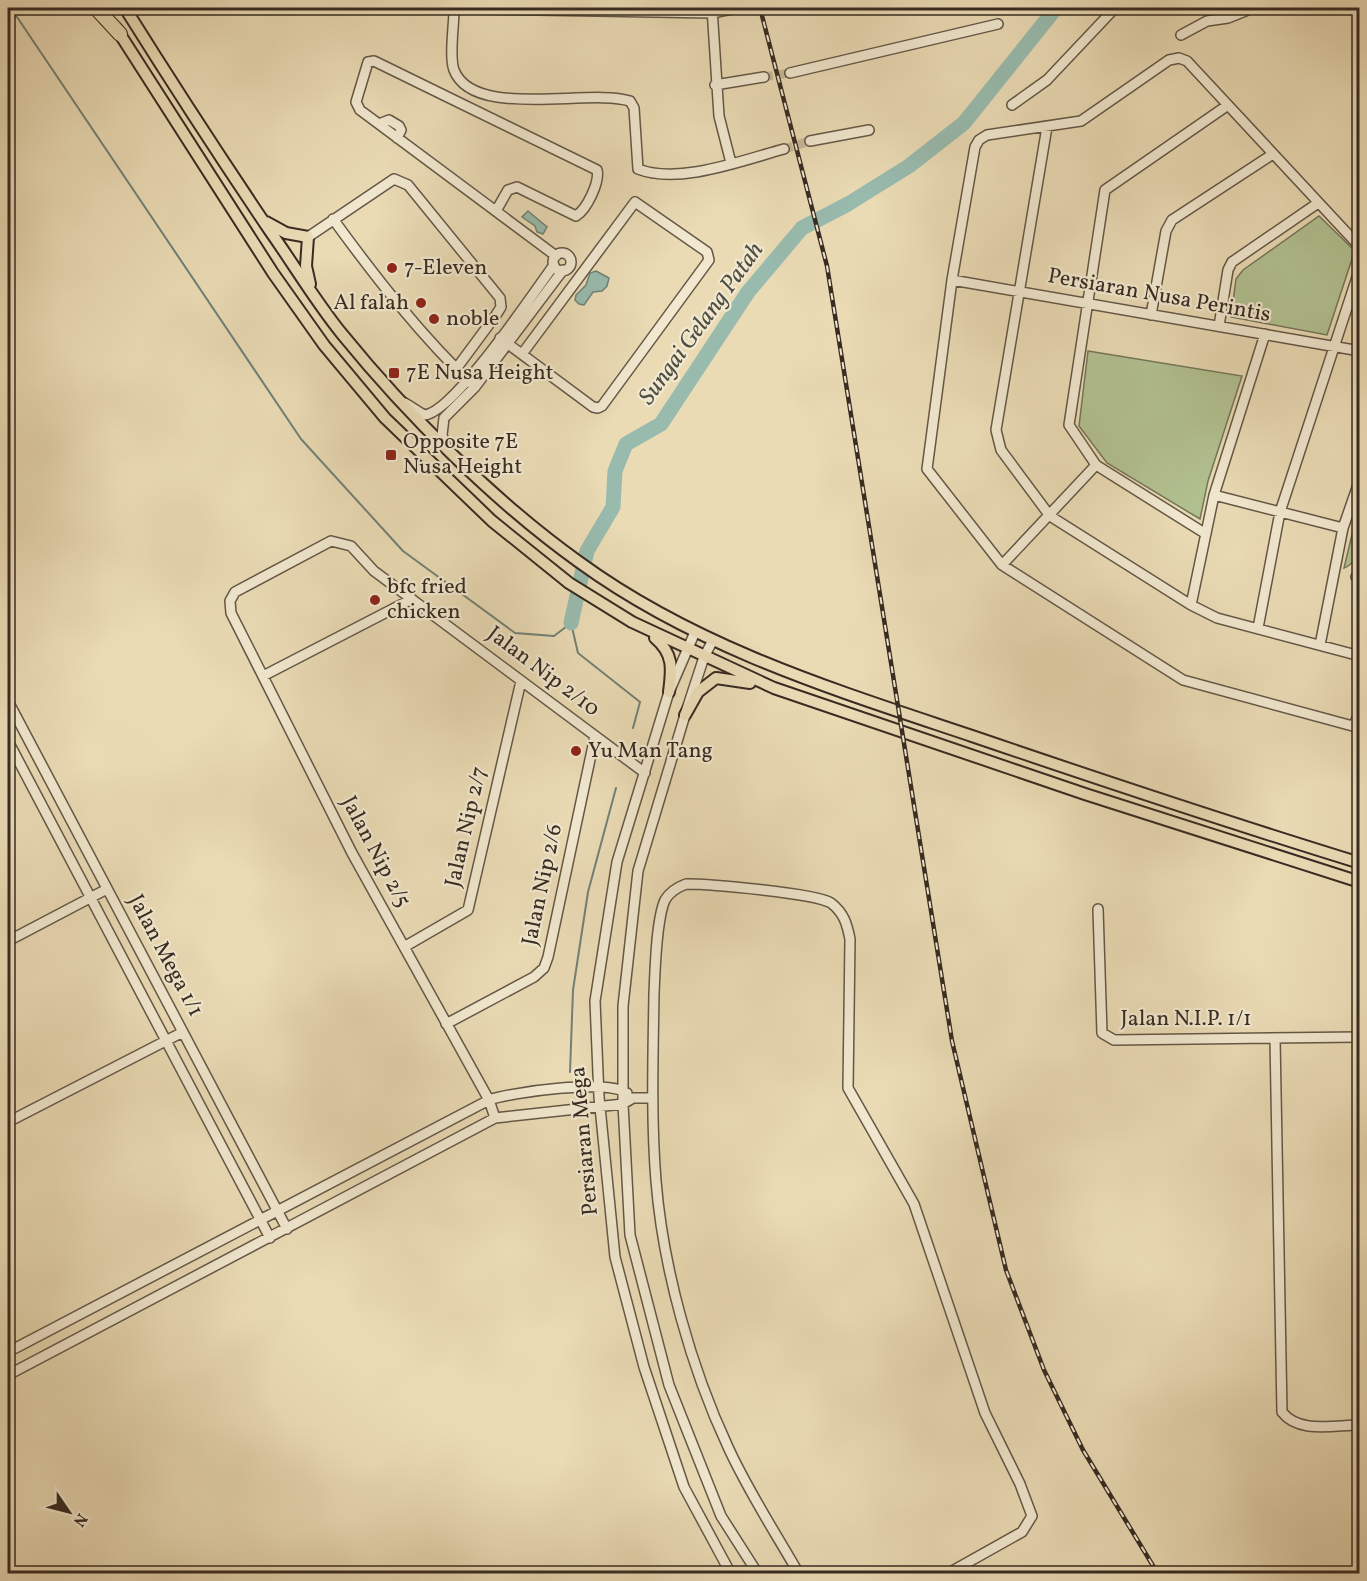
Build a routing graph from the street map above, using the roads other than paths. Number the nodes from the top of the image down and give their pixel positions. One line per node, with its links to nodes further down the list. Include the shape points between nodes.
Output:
1 (96, 8): 11 (highway)
2 (103, 8): 11 (main road)
3 (125, 8): 27 (main road)
4 (415, 8): 8 (street)
5 (736, 8): 9 (street)
6 (1115, 8): 16 (street, via 1056,72)
7 (1253, 8): 12 (street, via 1207,21)
8 (454, 10): 9 (street); 23 (street, via 453,68 459,80 483,94 493,98 624,99 634,108 638,169 649,173 711,171)
9 (712, 10): 15 (street)
10 (998, 24): 13 (street)
11 (120, 34): 57 (main road, via 273,273 330,353 385,418 492,520 569,583)
12 (1181, 35)
13 (790, 73)
14 (764, 77): 15 (street)
15 (715, 85): 23 (street)
16 (1012, 105)
17 (1228, 105): 18 (street, via 1179,57 1168,60 1081,121); 22 (street); 34 (street, via 1105,190)
18 (1047, 127): 31 (street, via 987,135 979,140); 33 (street)
19 (869, 130): 20 (street)
20 (810, 141)
21 (784, 149): 23 (street)
22 (1273, 154): 24 (street); 35 (street, via 1172,220 1166,231)
23 (731, 164)
24 (1318, 203): 29 (street); 36 (street, via 1232,262 1227,270)
25 (496, 211): 25 (street, via 508,190 517,187 576,216 583,212 598,179 597,170 374,61 366,67 356,102 360,110 379,124 389,120 399,126 397,138); 38 (street, via 558,264)
26 (333, 219): 28 (street); 42 (street, via 371,272); 42 (street, via 394,179 402,181 501,297 501,307)
27 (263, 220): 28 (main road, via 286,233); 32 (main road)
28 (308, 237): 32 (main road, via 306,266)
29 (1359, 247)
30 (1359, 268): 39 (street)
31 (952, 280): 33 (street, Persiaran Nusa Perintis); 53 (street, via 927,469)
32 (311, 291): 44 (main road, via 341,333)
33 (1020, 292): 34 (street, Persiaran Nusa Perintis); 50 (street, via 996,430 1001,450)
34 (1088, 304): 35 (street, Persiaran Nusa Perintis); 46 (street, via 1069,425)
35 (1150, 315): 36 (street, Persiaran Nusa Perintis)
36 (1219, 326): 37 (street, Persiaran Nusa Perintis)
37 (1266, 334): 39 (street, Persiaran Nusa Perintis); 48 (street)
38 (504, 341): 41 (street); 43 (street)
39 (1335, 346): 40 (street, Persiaran Nusa Perintis); 49 (street)
40 (1359, 351)
41 (522, 354): 41 (street, via 593,407 602,406 709,260 707,252 635,202)
42 (456, 369): 43 (street)
43 (472, 384): 44 (street, via 431,415 424,415); 45 (street, via 444,418 442,435)
44 (401, 400): 45 (main road)
45 (446, 446): 59 (main road, via 576,560)
46 (1096, 465): 50 (street); 52 (street)
47 (1359, 479): 51 (street)
48 (1214, 495): 49 (street); 52 (street)
49 (1280, 512): 51 (street); 58 (street)
50 (1050, 516): 53 (street); 56 (street)
51 (1343, 528): 61 (street)
52 (1206, 534): 56 (street)
53 (1002, 565): 72 (street, via 1183,680)
54 (412, 599): 55 (street, Jalan Nip 2/10, via 374,571 351,546 331,541 235,592); 65 (street); 66 (street, Jalan Nip 2/10)
55 (230, 601): 65 (street, Jalan Nip 2/5, via 231,613)
56 (1191, 605): 58 (street, via 1217,618)
57 (632, 622): 62 (main road); 68 (main road, via 667,649 672,668)
58 (1258, 628): 61 (street)
59 (695, 632): 60 (main road); 62 (street, Persiaran Mega)
60 (713, 640): 64 (street, Persiaran Mega); 78 (main road, via 781,671 867,701)
61 (1320, 645): 63 (street)
62 (687, 650): 64 (main road); 68 (street, Persiaran Mega)
63 (1359, 656)
64 (704, 657): 67 (main road); 71 (street, Persiaran Mega)
65 (263, 676): 84 (street, Jalan Nip 2/5)
66 (521, 681): 73 (street, Jalan Nip 2/10); 84 (street, Jalan Nip 2/7, via 468,910)
67 (774, 688): 71 (main road, via 716,678 698,692); 79 (main road)
68 (669, 692): 77 (street, Persiaran Mega)
69 (8, 701): 75 (street, Jalan Mega 1/1)
70 (1359, 714): 72 (street)
71 (685, 715): 91 (street, Persiaran Mega, via 638,871 623,1006)
72 (1356, 727)
73 (595, 736): 77 (street, Jalan Nip 2/10); 85 (street, Jalan Nip 2/6, via 544,968)
74 (8, 741): 76 (street)
75 (30, 743): 76 (street); 80 (street, Jalan Mega 1/1)
76 (10, 754): 81 (street)
77 (645, 773): 90 (street, Persiaran Mega, via 617,862 595,1001)
78 (1359, 863)
79 (1359, 882)
80 (107, 889): 81 (street); 86 (street, Jalan Mega 1/1)
81 (90, 898): 83 (street); 89 (street)
82 (1098, 909): 88 (street, Jalan N.I.P. 1/1, via 1102,1033 1107,1037)
83 (8, 941)
84 (404, 947): 85 (street, Jalan Nip 2/5)
85 (447, 1024): 94 (street, Jalan Nip 2/5)
86 (183, 1032): 89 (street); 99 (street, Jalan Mega 1/1)
87 (1359, 1037): 88 (street, Jalan N.I.P. 1/1)
88 (1275, 1039): 105 (street, via 1282,1412 1289,1422 1302,1426)
89 (166, 1041): 98 (street); 100 (street)
90 (598, 1086): 91 (street); 94 (street, via 508,1094); 96 (street, Persiaran Mega)
91 (623, 1091): 92 (street); 95 (street, Persiaran Mega)
92 (633, 1098): 93 (street); 95 (street)
93 (653, 1098): 108 (street, via 656,1181 671,1282 708,1400 728,1447); 109 (street, via 655,975 662,915 671,892 696,884 789,894 819,898 840,912 847,921 850,939 848,1088 914,1204 985,1413 1032,1516 1022,1532)
94 (489, 1100): 97 (street, Jalan Nip 2/5); 99 (street)
95 (623, 1104): 96 (street); 107 (street, Persiaran Mega, via 630,1235 669,1385 721,1516)
96 (600, 1105): 97 (street); 106 (street, Persiaran Mega, via 615,1257 644,1367 684,1487)
97 (495, 1118): 101 (street)
98 (8, 1122)
99 (278, 1211): 100 (street); 101 (street, Jalan Mega 1/1)
100 (261, 1220): 102 (street); 103 (street)
101 (286, 1229): 102 (street)
102 (270, 1238): 104 (street)
103 (8, 1352)
104 (8, 1375)
105 (1359, 1425)
106 (731, 1574)
107 (758, 1574)
108 (799, 1574)
109 (947, 1574)

